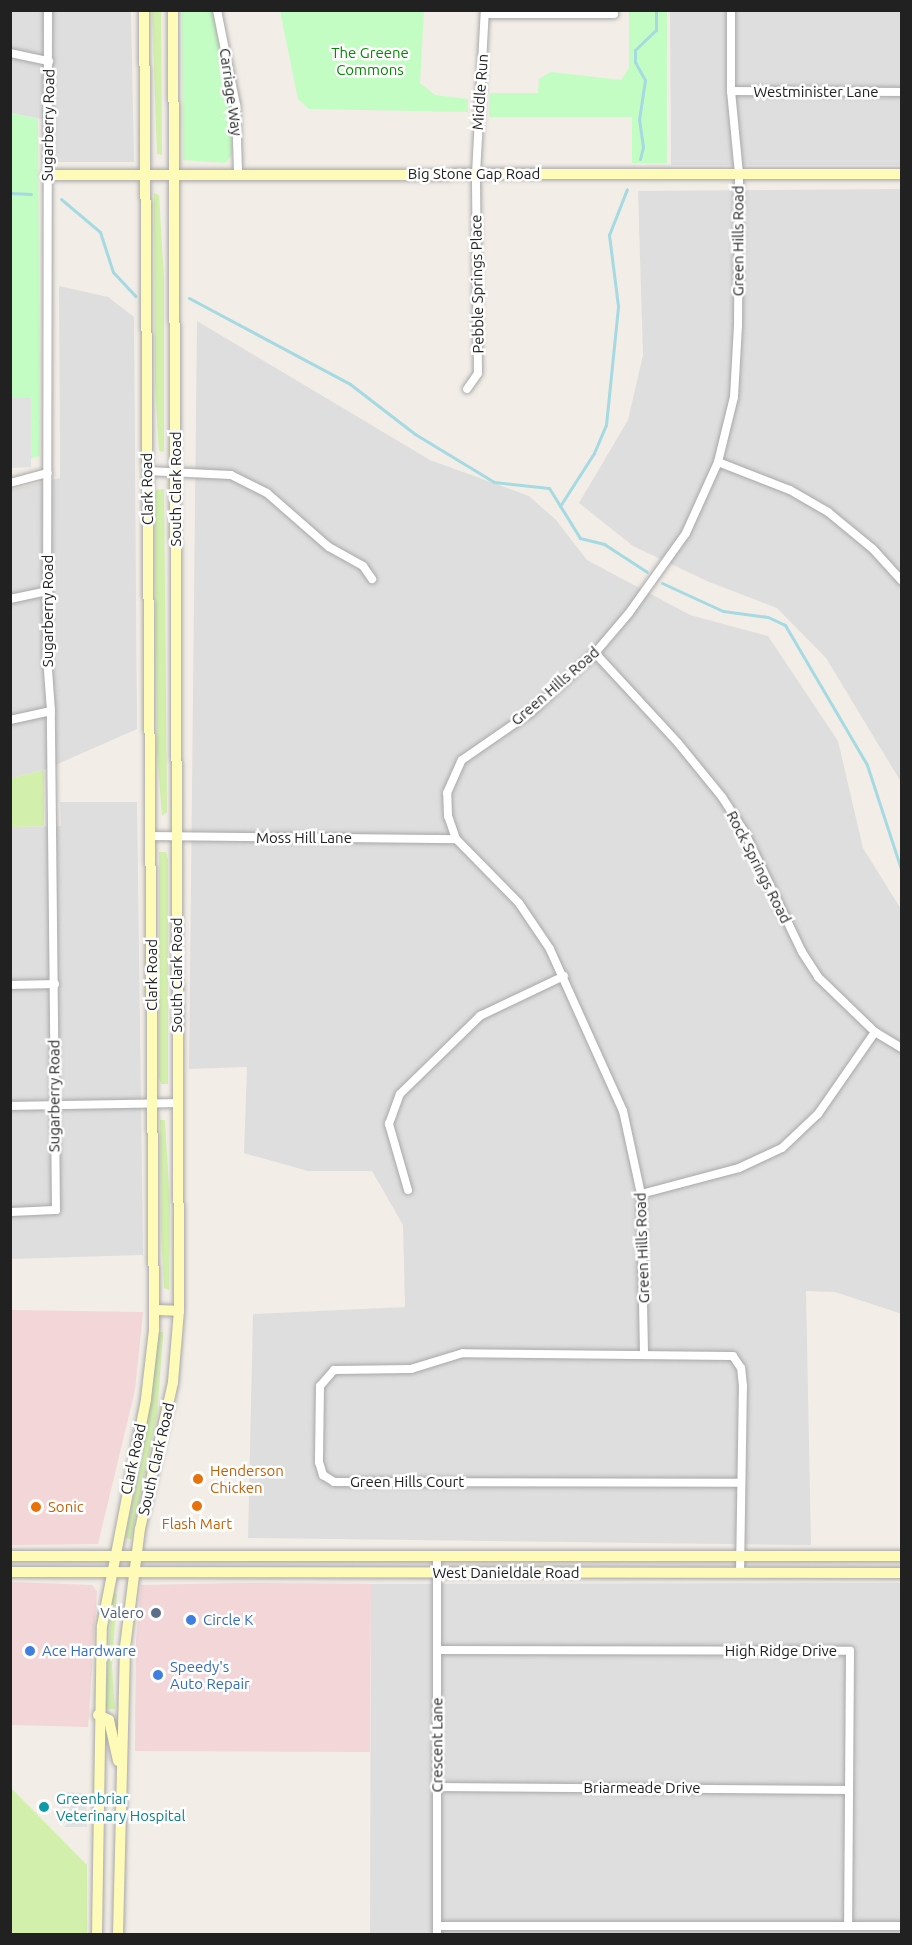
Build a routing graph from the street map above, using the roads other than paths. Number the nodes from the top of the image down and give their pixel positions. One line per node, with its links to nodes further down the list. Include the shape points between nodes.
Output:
1 (48, 10): 9 (street, Sugarberry Road)
2 (144, 10): 12 (main road, Clark Road)
3 (173, 10): 13 (main road, South Clark Road)
4 (217, 10): 14 (street, Carriage Way, via 236,105)
5 (731, 10): 10 (street, Green Hills Road)
6 (485, 12): 7 (street); 15 (street, Middle Run)
7 (614, 14)
8 (10, 53): 9 (street)
9 (49, 61): 18 (street, Sugarberry Road)
10 (731, 91): 11 (street, Westminister Lane); 16 (street, Green Hills Road)
11 (902, 92)
12 (146, 174): 13 (main road, Big Stone Gap Road); 18 (main road, Big Stone Gap Road); 21 (main road, Clark Road)
13 (172, 174): 14 (main road, Big Stone Gap Road); 22 (main road, South Clark Road)
14 (238, 174): 15 (main road, Big Stone Gap Road)
15 (476, 174): 16 (main road, Big Stone Gap Road); 19 (street, Pebble Springs Place, via 478,373)
16 (739, 174): 17 (main road, Big Stone Gap Road); 20 (street, Green Hills Road, via 736,379)
17 (902, 174)
18 (47, 175): 23 (street, Sugarberry Road)
19 (467, 389)
20 (718, 462): 26 (street, via 790,490 828,512 873,549); 29 (street, Green Hills Road, via 673,556)
21 (147, 471): 22 (street); 32 (main road, Clark Road)
22 (176, 471): 25 (street, via 231,475 267,493 329,547 363,566); 33 (main road, South Clark Road)
23 (48, 473): 24 (street); 27 (street, Sugarberry Road)
24 (10, 483)
25 (372, 579)
26 (902, 581)
27 (48, 591): 28 (street); 30 (street, Sugarberry Road)
28 (10, 599)
29 (595, 653): 34 (street, Green Hills Road, via 530,712 485,742 454,770 447,806); 38 (street, Rock Springs Road, via 678,743 722,798 744,831 810,966 834,995)
30 (51, 711): 31 (street); 36 (street, Sugarberry Road)
31 (10, 720)
32 (152, 836): 33 (street, Moss Hill Lane); 41 (main road, Clark Road)
33 (177, 836): 34 (street, Moss Hill Lane); 42 (main road, South Clark Road)
34 (456, 838): 35 (street, Green Hills Road, via 530,917)
35 (564, 976): 44 (street, via 480,1016 400,1094 389,1124); 45 (street, Green Hills Road, via 623,1111)
36 (55, 984): 37 (street); 40 (street, Sugarberry Road)
37 (10, 985)
38 (875, 1032): 39 (street, Rock Springs Road); 45 (street, via 818,1114 782,1148 739,1168)
39 (902, 1048)
40 (52, 1102): 41 (street); 43 (street); 46 (street, Sugarberry Road, via 56,1210)
41 (153, 1103): 42 (street); 47 (main road, Clark Road)
42 (177, 1103): 48 (main road, South Clark Road)
43 (10, 1106)
44 (408, 1190)
45 (641, 1194): 49 (street, Green Hills Road)
46 (10, 1212)
47 (154, 1310): 48 (main road); 56 (main road, Clark Road, via 146,1399)
48 (178, 1311): 57 (main road, South Clark Road, via 171,1392)
49 (644, 1353): 50 (street, Green Hills Court, via 721,1354 738,1360 742,1386); 50 (street, Green Hills Court, via 463,1353 411,1369 334,1370 320,1386 320,1470 328,1479 340,1482)
50 (741, 1483): 51 (street, Green Hills Court)
51 (741, 1553): 52 (main road, West Danieldale Road); 54 (main road, West Danieldale Road); 66 (street, Green Hills Court)
52 (437, 1554): 53 (main road, West Danieldale Road); 65 (street, Crescent Lane)
53 (372, 1555): 58 (main road, West Danieldale Road); 64 (main road)
54 (839, 1555): 59 (main road, West Danieldale Road); 67 (main road)
55 (10, 1556): 56 (main road, West Danieldale Road)
56 (114, 1556): 57 (main road, West Danieldale Road); 61 (main road, Clark Road)
57 (136, 1556): 58 (main road, West Danieldale Road); 62 (main road, South Clark Road)
58 (280, 1556): 63 (main road)
59 (902, 1556)
60 (10, 1572): 61 (main road, West Danieldale Road)
61 (110, 1572): 62 (main road, West Danieldale Road); 70 (main road, Clark Road, via 102,1626)
62 (133, 1572): 63 (main road, West Danieldale Road); 71 (main road, South Clark Road, via 124,1647)
63 (282, 1573): 64 (main road, West Danieldale Road)
64 (373, 1573): 65 (main road, West Danieldale Road)
65 (437, 1573): 66 (main road, West Danieldale Road); 69 (street, Crescent Lane)
66 (740, 1573): 67 (main road, West Danieldale Road)
67 (839, 1573): 68 (main road, West Danieldale Road)
68 (902, 1573)
69 (437, 1650): 72 (street, Crescent Lane); 73 (street, High Ridge Drive, via 850,1651)
70 (98, 1715): 71 (main road, via 109,1720); 74 (main road, Clark Road)
71 (120, 1767): 75 (main road, South Clark Road)
72 (437, 1787): 73 (street, Briarmeade Drive); 78 (street, Crescent Lane)
73 (848, 1790): 76 (street, High Ridge Drive)
74 (97, 1819): 75 (main road); 79 (main road, Clark Road)
75 (120, 1820): 80 (main road, South Clark Road)
76 (848, 1925): 77 (street); 78 (street)
77 (902, 1926)
78 (437, 1930)
79 (97, 1935)
80 (118, 1935)

